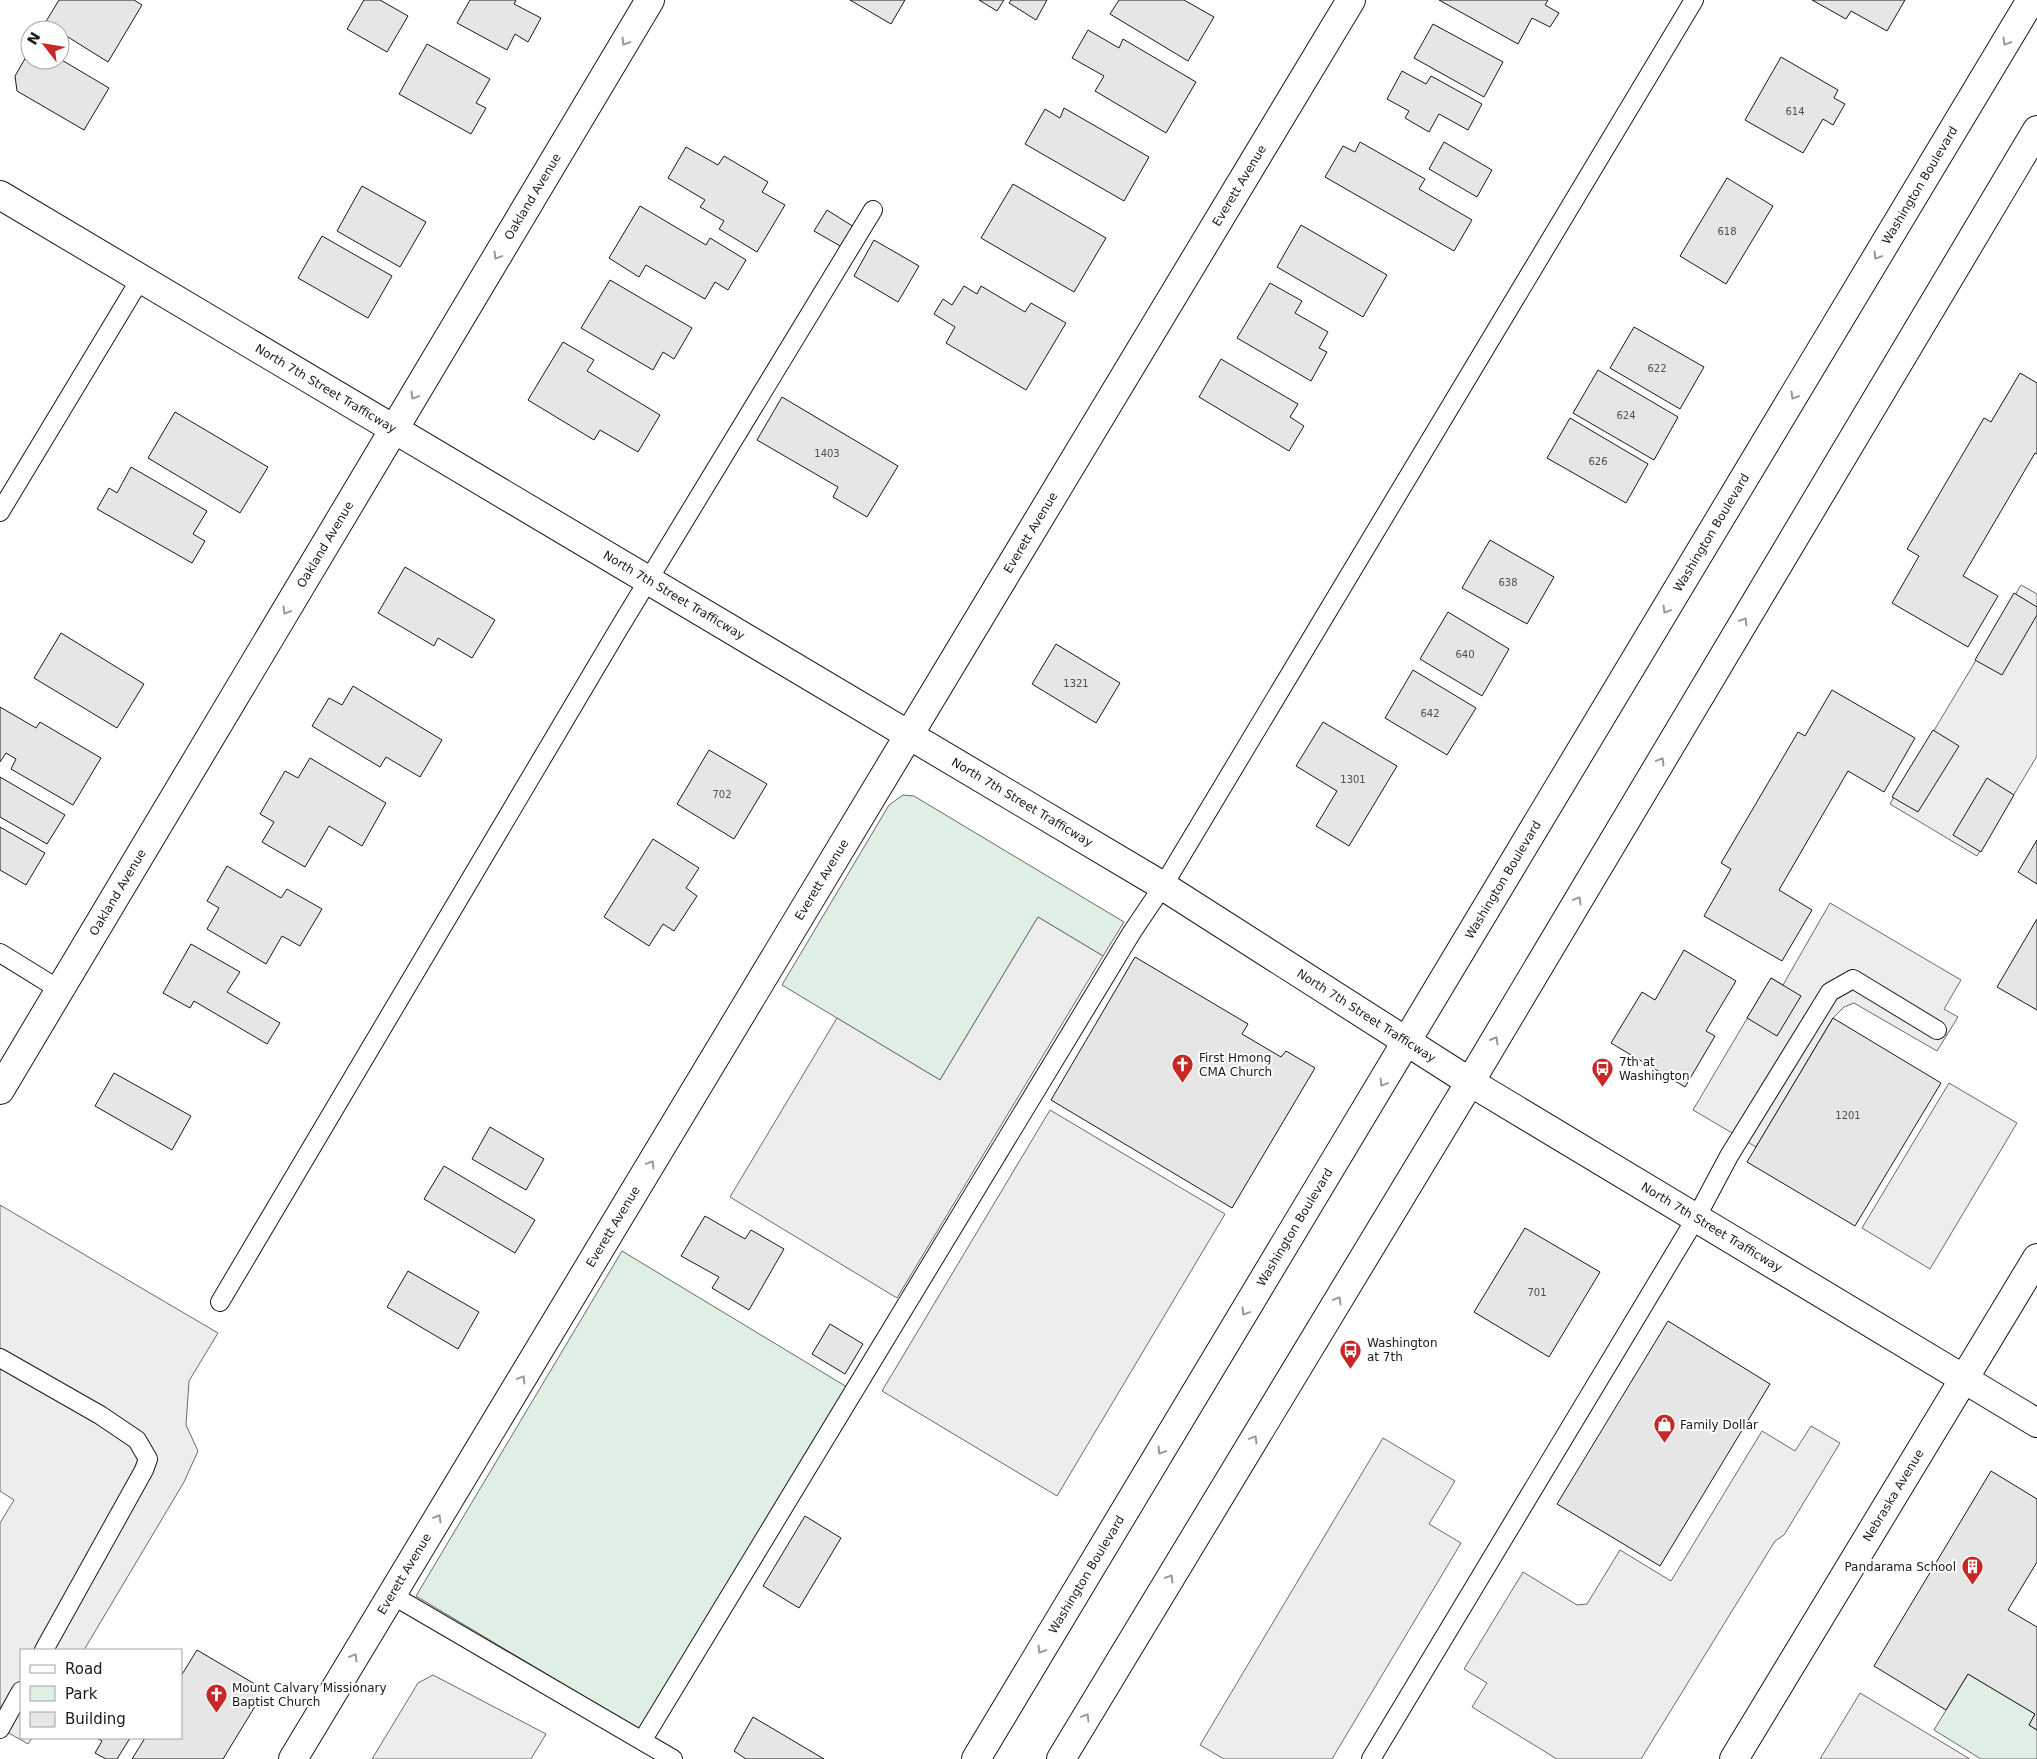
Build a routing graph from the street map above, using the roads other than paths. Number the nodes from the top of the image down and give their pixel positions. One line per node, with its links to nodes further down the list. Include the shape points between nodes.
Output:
1 (650, 0): 9 (main road, Oakland Avenue, one-way to 9)
2 (1351, 0): 12 (main road, Everett Avenue)
3 (1694, 0): 13 (lane)
4 (2031, 0): 17 (main road, Washington Boulevard, one-way to 17)
5 (2037, 130): 18 (main road, one-way to 5)
6 (0, 195): 8 (main road, North 7th Street Trafficway)
7 (873, 210): 11 (lane)
8 (141, 278): 9 (main road, North 7th Street Trafficway); 10 (lane)
9 (394, 428): 11 (main road, North 7th Street Trafficway); 15 (main road, Oakland Avenue, one-way to 15)
10 (0, 512)
11 (648, 581): 12 (main road, North 7th Street Trafficway); 22 (lane)
12 (908, 736): 13 (main road, North 7th Street Trafficway); 26 (main road, Everett Avenue, one-way to 12)
13 (1163, 886): 17 (main road, North 7th Street Trafficway); 30 (lane, via 1132,932)
14 (0, 953): 15 (lane)
15 (60, 990): 19 (main road, Oakland Avenue)
16 (1937, 1030): 20 (lane, via 1853,979 1830,992 1729,1156)
17 (1408, 1041): 18 (main road, North 7th Street Trafficway); 33 (main road, Washington Boulevard, one-way to 33)
18 (1470, 1082): 20 (main road, North 7th Street Trafficway); 34 (main road, one-way to 18)
19 (0, 1090)
20 (1696, 1218): 24 (main road, North 7th Street Trafficway); 35 (lane)
21 (2037, 1258): 24 (main road, Nebraska Avenue)
22 (220, 1302)
23 (0, 1358): 27 (lane, via 137,1440 148,1459)
24 (1964, 1379): 25 (main road, North 7th Street Trafficway); 36 (main road, Nebraska Avenue)
25 (2037, 1423)
26 (392, 1595): 30 (lane); 31 (main road, Everett Avenue, one-way to 26)
27 (45, 1649)
28 (20, 1693): 29 (lane)
29 (0, 1729)
30 (642, 1741): 32 (lane)
31 (293, 1759)
32 (673, 1759)
33 (976, 1759)
34 (1061, 1759)
35 (1371, 1759)
36 (1734, 1759)

